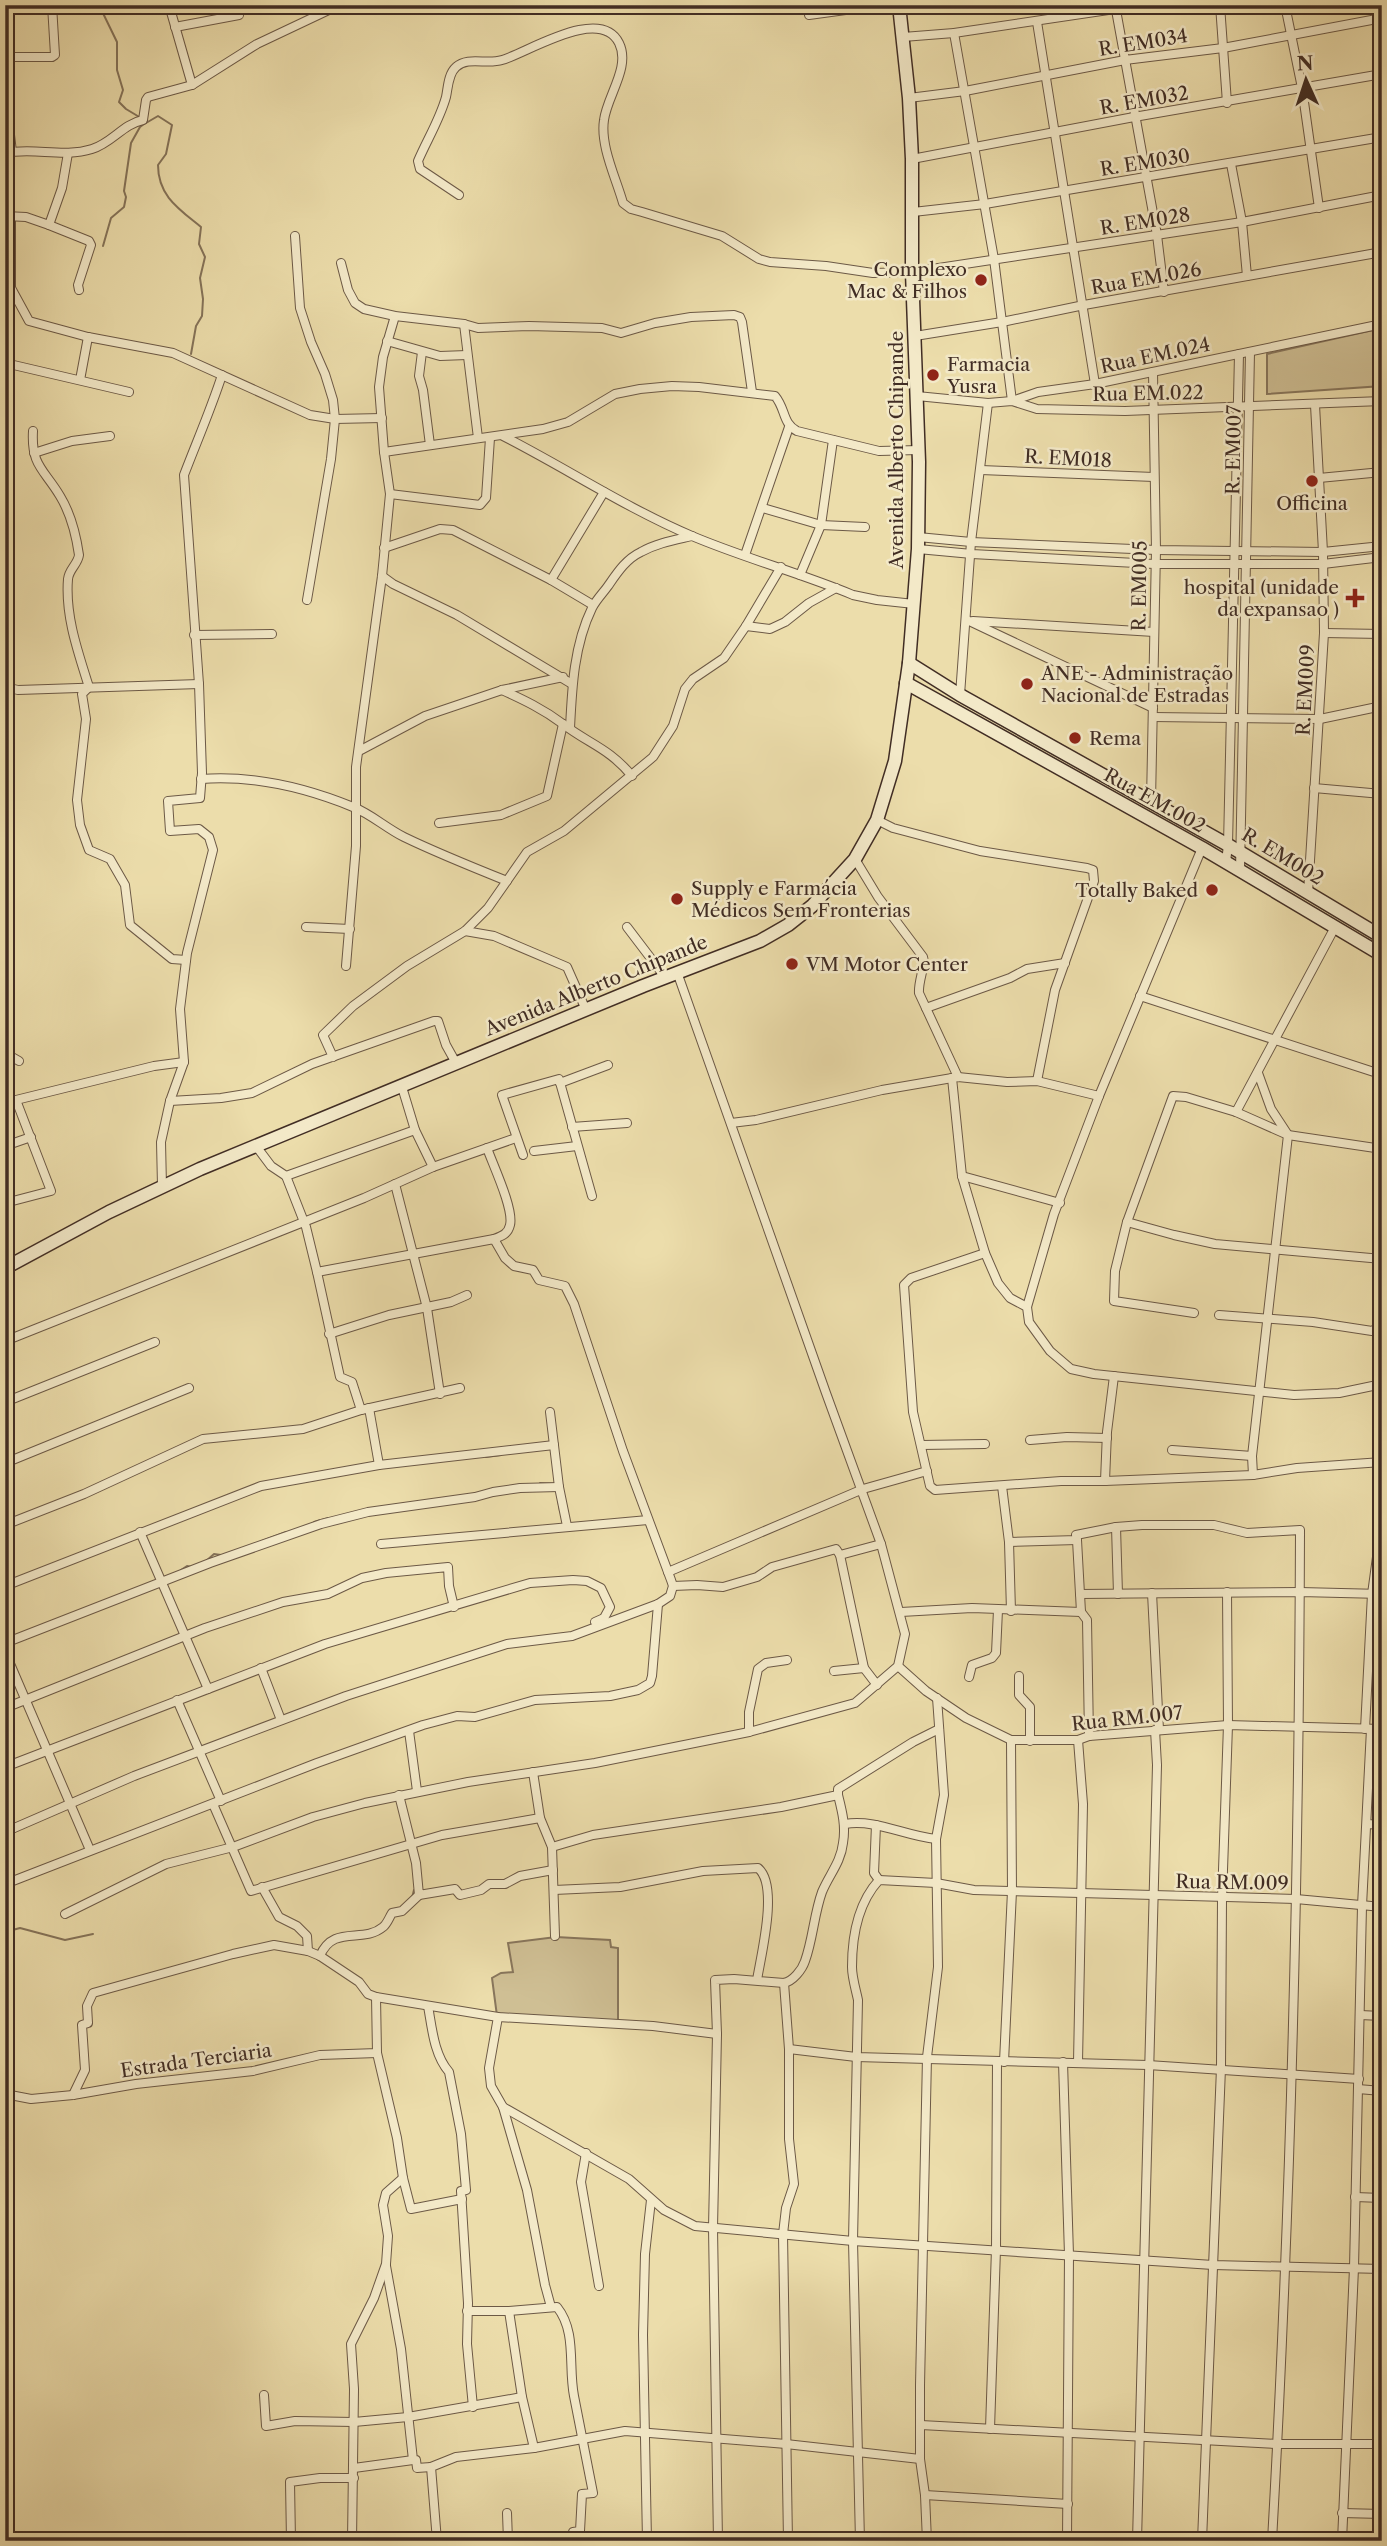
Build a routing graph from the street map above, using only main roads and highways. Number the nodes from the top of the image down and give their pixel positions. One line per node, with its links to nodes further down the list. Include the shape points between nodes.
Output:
1 (899, 5): 2 (main road, Avenida Alberto Chipande, via 912,159 919,450)
2 (909, 663): 3 (main road, Avenida Alberto Chipande); 4 (main road, R. EM002)
3 (906, 683): 5 (main road, Rua EM.002, via 1202,848); 6 (main road, Avenida Alberto Chipande, via 895,761 877,820 855,859 788,925 760,941 162,1186)
4 (1382, 937)
5 (1382, 955)
6 (5, 1268)

